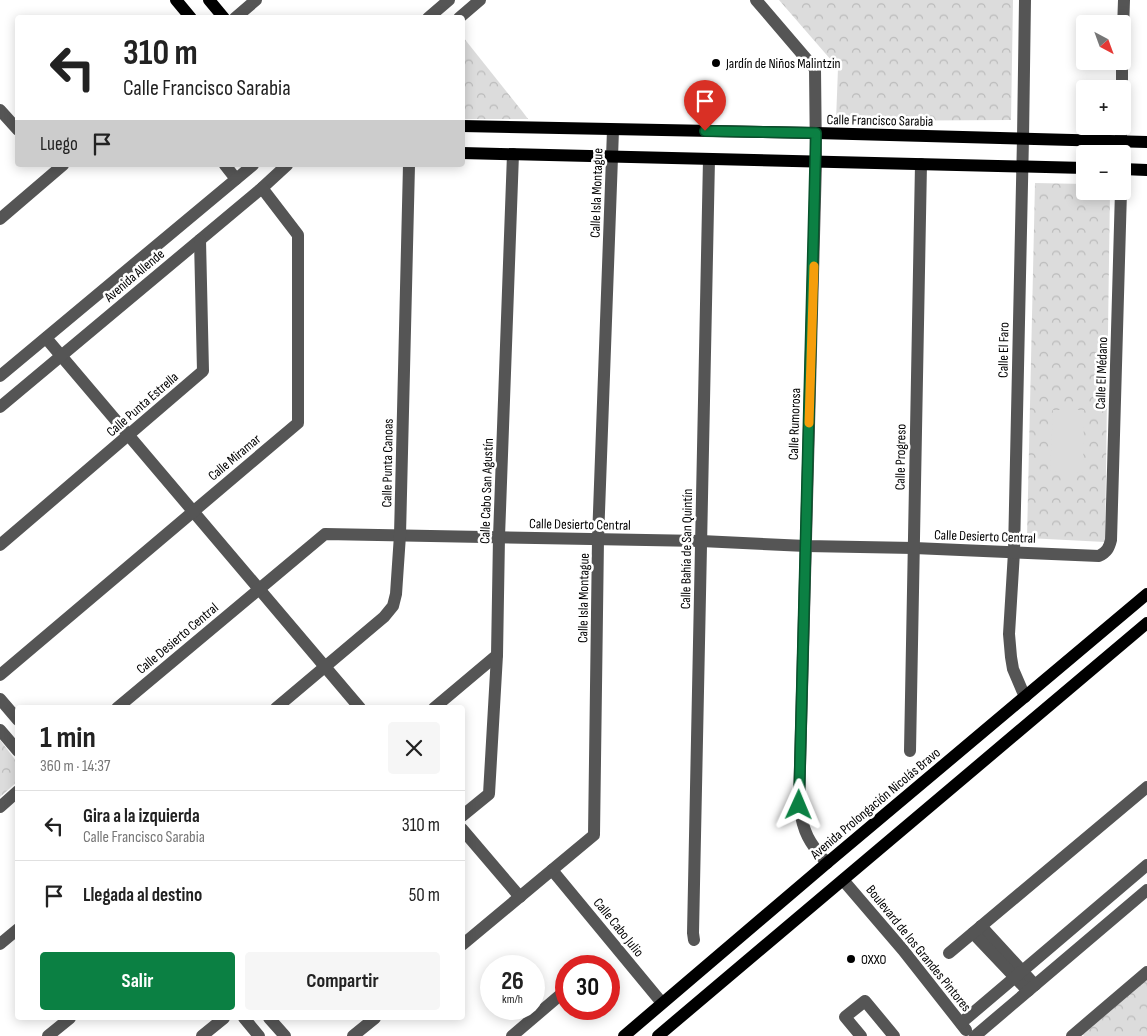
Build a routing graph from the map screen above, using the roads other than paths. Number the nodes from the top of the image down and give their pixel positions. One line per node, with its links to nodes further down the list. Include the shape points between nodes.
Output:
1 (176, 0): 9 (main road)
2 (209, 0): 10 (main road)
3 (256, 0): 11 (street)
4 (449, 0): 12 (street)
5 (480, 0): 13 (street)
6 (756, 0): 19 (street, Calle Rumorosa, via 815,69)
7 (1025, 0): 21 (street, Calle El Faro)
8 (1124, 0): 14 (street)
9 (188, 15)
10 (222, 15)
11 (238, 15)
12 (432, 15)
13 (463, 15)
14 (1123, 15)
15 (0, 110): 17 (street)
16 (465, 126): 18 (main road, Calle Francisco Sarabia)
17 (15, 127)
18 (613, 130): 19 (main road, Calle Francisco Sarabia); 26 (street, Calle Isla Montague)
19 (816, 133): 21 (main road, Calle Francisco Sarabia); 28 (street, Calle Rumorosa)
20 (1121, 135): 22 (street)
21 (1023, 138): 22 (main road, Calle Francisco Sarabia); 35 (street, Calle El Faro)
22 (1121, 141): 23 (main road, Calle Francisco Sarabia)
23 (1147, 142)
24 (465, 153): 25 (main road)
25 (513, 154): 26 (main road); 51 (street, Calle Cabo San Agustín)
26 (612, 157): 27 (main road); 52 (street, Calle Isla Montague)
27 (709, 158): 28 (main road); 53 (street, Calle Bahía de San Quintín)
28 (816, 161): 29 (main road); 55 (street, Calle Rumorosa)
29 (921, 164): 35 (main road); 56 (street, Calle Progreso)
30 (55, 167): 42 (street)
31 (227, 167): 39 (street)
32 (251, 167): 39 (street, Avenida Allende)
33 (284, 167): 40 (street, Avenida Allende)
34 (409, 167): 50 (street, Calle Punta Canoas)
35 (1022, 167): 36 (main road); 57 (street, Calle El Faro)
36 (1076, 168)
37 (1131, 169): 38 (main road)
38 (1147, 170)
39 (236, 179): 44 (street, Avenida Allende)
40 (262, 188): 43 (street, Avenida Allende); 49 (street, Calle Miramar, via 298,235 298,423)
41 (1121, 200): 58 (street, Calle El Médano, via 1111,540)
42 (0, 218)
43 (200, 240): 45 (street, Avenida Allende); 48 (street, Calle Punta Estrella, via 204,371)
44 (46, 338): 45 (street); 46 (street, Avenida Allende)
45 (61, 356): 47 (street, Avenida Allende); 48 (street)
46 (0, 376)
47 (0, 407)
48 (128, 435): 49 (street); 54 (street, Calle Punta Estrella)
49 (193, 511): 59 (street); 64 (street, Calle Miramar)
50 (400, 535): 51 (street, Calle Desierto Central); 59 (street, Calle Desierto Central, via 325,534); 63 (street, Calle Punta Canoas, via 393,606)
51 (500, 537): 52 (street, Calle Desierto Central); 62 (street, Calle Cabo San Agustín)
52 (598, 539): 53 (street, Calle Desierto Central); 82 (street, Calle Isla Montague, via 594,835)
53 (701, 541): 55 (street, Calle Desierto Central); 88 (street, Calle Bahía de San Quintín)
54 (0, 545)
55 (806, 546): 56 (street, Calle Desierto Central); 80 (street, Calle Rumorosa, via 799,805 805,833)
56 (914, 548): 57 (street, Calle Desierto Central); 74 (street, Calle Progreso)
57 (1014, 552): 58 (street, Calle Desierto Central, via 1099,556); 65 (street, Calle El Faro, via 1010,649 1013,669)
58 (1105, 553)
59 (259, 589): 63 (street); 67 (street, Calle Desierto Central)
60 (1147, 594): 65 (main road, Avenida Prolongación Nicolás Bravo)
61 (1147, 623): 83 (main road)
62 (497, 655): 70 (street); 78 (street, Calle Cabo San Agustín, via 490,794)
63 (325, 666): 68 (street, Calle Punta Canoas); 69 (street)
64 (0, 675)
65 (1026, 697): 80 (main road, Avenida Prolongación Nicolás Bravo)
66 (0, 699): 71 (street)
67 (121, 705)
68 (280, 705)
69 (358, 705)
70 (438, 705)
71 (15, 716)
72 (0, 730): 73 (street)
73 (15, 748)
74 (910, 751)
75 (1147, 787): 86 (street)
76 (15, 794): 77 (street)
77 (0, 807)
78 (465, 814)
79 (465, 833): 85 (street)
80 (827, 863): 83 (main road); 96 (main road, Avenida Prolongación Nicolás Bravo)
81 (1147, 865): 93 (street)
82 (552, 870): 85 (street, Calle Isla Montague); 96 (street, Calle Cabo Julio)
83 (843, 880): 102 (street, Boulevard de los Grandes Pintores); 111 (main road)
84 (1147, 890): 94 (street)
85 (520, 897): 89 (street, Calle Isla Montague)
86 (977, 929): 91 (street); 93 (street)
87 (15, 932): 90 (street)
88 (694, 940)
89 (465, 943)
90 (0, 944)
91 (949, 953)
92 (1147, 972): 103 (street)
93 (1018, 974): 94 (street); 102 (street)
94 (1031, 988): 102 (street)
95 (555, 999): 109 (street)
96 (662, 1004): 110 (main road, Avenida Prolongación Nicolás Bravo)
97 (68, 1020): 104 (street)
98 (222, 1020): 105 (street)
99 (246, 1020): 106 (street)
100 (271, 1020): 107 (street)
101 (373, 1020): 108 (street)
102 (967, 1032)
103 (1075, 1035)
104 (48, 1036)
105 (202, 1036)
106 (259, 1036)
107 (284, 1036)
108 (353, 1036)
109 (512, 1036)
110 (624, 1036)
111 (658, 1036)
112 (861, 1036): 113 (street, via 845,1017 865,1001)
113 (894, 1036)

